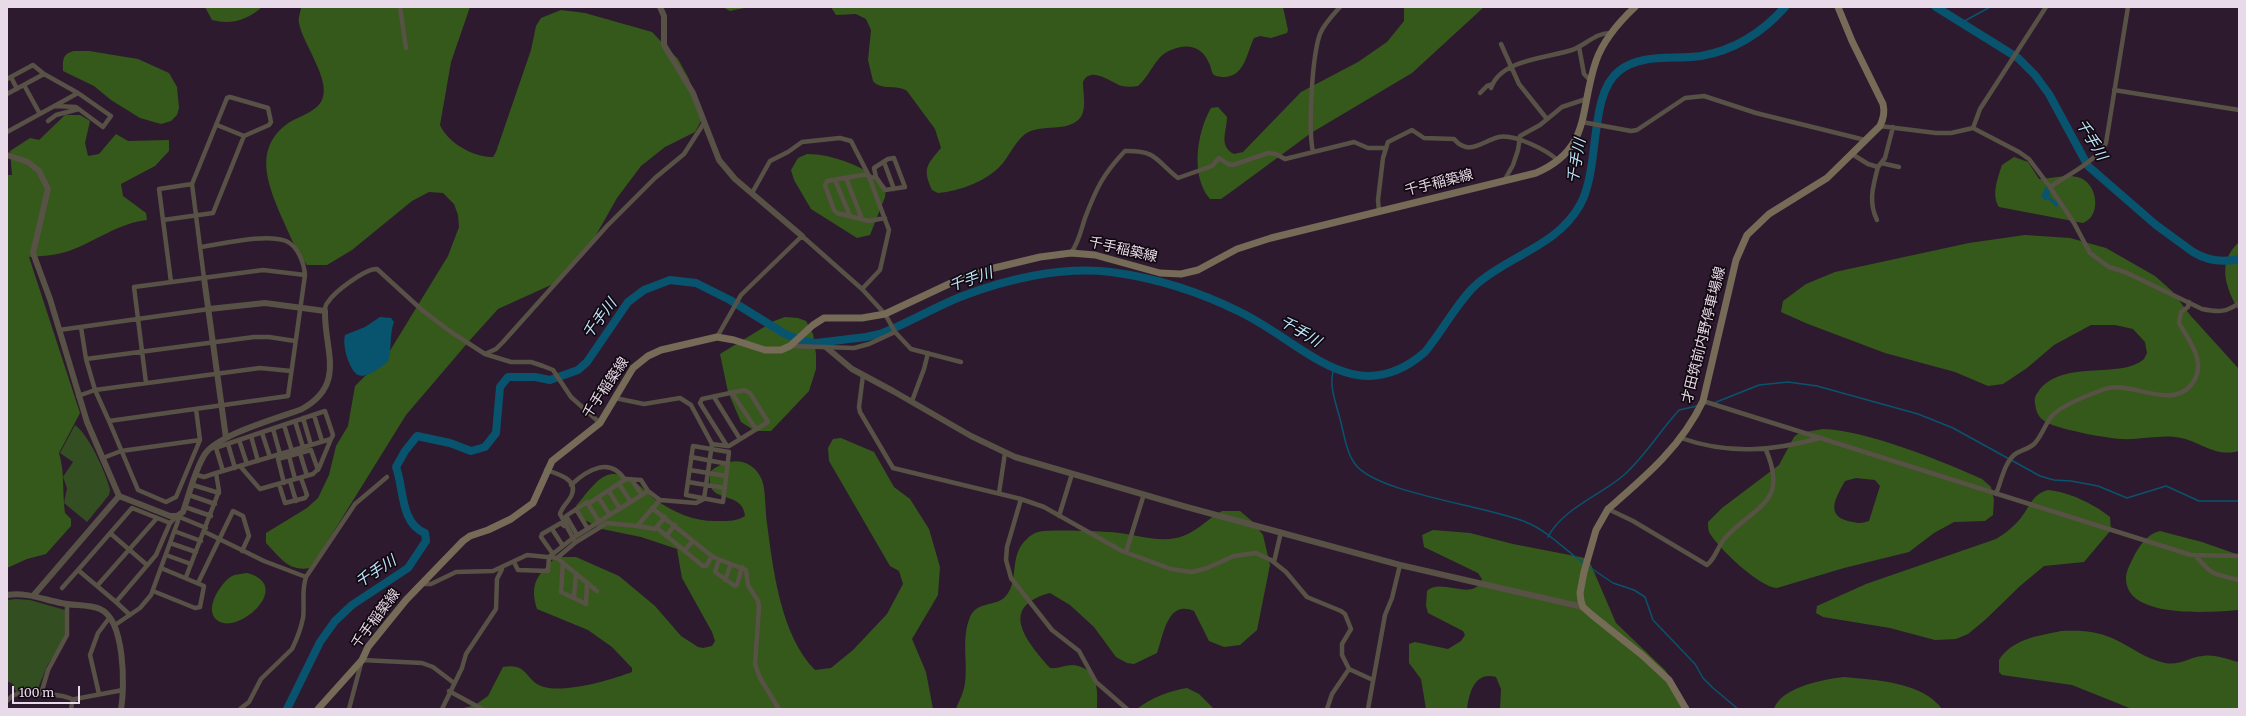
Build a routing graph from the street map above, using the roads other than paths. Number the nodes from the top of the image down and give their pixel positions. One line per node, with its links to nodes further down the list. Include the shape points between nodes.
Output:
1 (400, 7): 11 (street)
2 (660, 7): 30 (street, via 664,16 664,45 685,78)
3 (1340, 7): 40 (street, via 1329,20 1319,39 1312,82)
4 (1635, 7): 8 (main road, 千手稲築線)
5 (1838, 7): 32 (main road, via 1883,104 1885,112)
6 (2046, 7): 34 (street, via 1980,109)
7 (2128, 7): 18 (street)
8 (1612, 33): 10 (street, via 1600,34); 15 (main road, 千手稲築線, via 1601,49)
9 (1500, 44): 12 (street)
10 (1579, 47): 12 (street); 15 (street, via 1584,74)
11 (406, 48)
12 (1511, 67): 20 (street, via 1498,76 1492,86 1487,86); 27 (street, via 1524,92)
13 (44, 74): 14 (street, via 33,65); 16 (street); 19 (street)
14 (9, 78): 17 (street)
15 (1591, 81): 22 (main road, 千手稲築線)
16 (24, 85): 17 (street); 26 (street)
17 (17, 89): 21 (street)
18 (2114, 90): 25 (street); 53 (street, via 2104,148)
19 (78, 93): 23 (street); 24 (street, via 111,116 103,127)
20 (1480, 93)
21 (7, 94)
22 (1586, 99): 27 (street, via 1562,107); 29 (main road, 千手稲築線)
23 (55, 106): 24 (street); 26 (street)
24 (79, 109): 28 (street, via 56,115)
25 (2239, 110)
26 (40, 114): 35 (street)
27 (1546, 119): 37 (street)
28 (48, 121)
29 (1582, 122): 38 (street, via 1637,130 1685,98 1704,96 1756,113); 43 (main road, 千手稲築線, via 1572,148)
30 (704, 123): 55 (street, via 723,166 734,179); 87 (street, via 679,159 655,178 607,226 503,342)
31 (217, 124): 36 (street); 36 (street, via 227,98 230,97 268,108 271,122 269,125); 52 (street)
32 (1880, 126): 33 (street); 38 (main road, 才田筑前内野停車場線)
33 (1894, 127): 34 (street, via 1936,133); 45 (street)
34 (1973, 128): 53 (street, via 2020,152 2029,159)
35 (7, 132)
36 (244, 136): 57 (street, via 213,213)
37 (1518, 140): 39 (street, via 1498,137 1484,144 1464,147 1454,139 1424,138 1412,130 1393,138); 43 (street, via 1545,150); 51 (street, via 1513,165)
38 (1865, 140): 41 (main road, 才田筑前内野停車場線)
39 (1385, 148): 40 (street, via 1368,148 1354,142); 56 (street, via 1378,200)
40 (1313, 152): 65 (street, via 1285,159 1268,152 1233,165 1219,158 1212,166 1178,178 1162,162 1146,152 1125,151 1107,170 1096,190 1078,243)
41 (1852, 154): 45 (street, via 1868,164); 100 (main road, 才田筑前内野停車場線, via 1827,178 1769,214 1747,235 1736,260)
42 (7, 155): 78 (street, via 28,162 39,171 48,189 32,253)
43 (1558, 161): 51 (main road, 千手稲築線, via 1536,173)
44 (884, 162): 48 (street, via 874,168); 54 (street); 54 (street, via 891,158 896,160 905,187)
45 (1880, 165): 46 (street); 62 (street, via 1872,188 1871,205)
46 (1899, 167)
47 (869, 176): 48 (street); 49 (street); 55 (street, via 852,141 840,138 802,142 770,161); 59 (street)
48 (876, 177): 54 (street, via 883,189)
49 (846, 178): 50 (street); 60 (street)
50 (834, 180): 58 (street); 58 (street, via 825,183 834,210)
51 (1504, 180): 56 (main road, 千手稲築線)
52 (192, 184): 57 (street); 61 (street, via 159,189)
53 (2050, 187): 70 (street, via 2074,223 2085,246 2095,257 2109,267 2126,272)
54 (894, 189)
55 (752, 193): 63 (street)
56 (1380, 211): 65 (main road, 千手稲築線, via 1237,248 1198,270 1181,274 1160,273 1095,255)
57 (196, 215): 61 (street); 64 (street)
58 (850, 216): 60 (street)
59 (886, 218): 60 (street, via 869,221); 69 (street, via 890,235 884,247 883,265)
60 (862, 219)
61 (163, 220): 68 (street)
62 (1877, 220)
63 (802, 236): 69 (street); 80 (street, via 739,299)
64 (200, 247): 66 (street, via 262,238 287,241 300,254); 67 (street)
65 (1071, 253): 75 (main road, 千手稲築線, via 1040,257 990,269 951,283)
66 (305, 275): 67 (street, via 263,270); 72 (street)
67 (204, 278): 68 (street); 73 (street)
68 (171, 282): 76 (street, via 134,287)
69 (862, 289): 75 (street)
70 (2189, 302): 71 (street, via 2202,309 2219,312 2230,310); 169 (street, via 2188,307 2181,312 2179,323 2199,362 2198,372 2190,386 2184,391 2164,395 2114,387 2057,412 2034,444 2014,456 2008,463)
71 (2239, 304)
72 (300, 308): 73 (street, via 265,303); 74 (street); 81 (street)
73 (209, 309): 76 (street); 82 (street)
74 (324, 311): 87 (street, via 327,302 334,295 367,270 377,269 422,310); 119 (street, via 331,364 324,392 314,403)
75 (886, 316): 79 (street); 83 (main road, 千手稲築線, via 824,318)
76 (138, 319): 77 (street); 85 (street)
77 (81, 327): 78 (street); 88 (street)
78 (59, 330): 96 (street)
79 (895, 331): 84 (street, via 862,346); 86 (street, via 911,349)
80 (717, 337): 83 (main road, 千手稲築線, via 773,351); 98 (main road, 千手稲築線, via 648,356 633,368)
81 (295, 341): 82 (street, via 263,336); 90 (street)
82 (213, 342): 85 (street); 91 (street)
83 (792, 344): 84 (street)
84 (827, 348): 92 (street)
85 (142, 352): 88 (street); 93 (street)
86 (928, 353): 89 (street); 99 (street)
87 (485, 354): 107 (street, via 510,362 531,362 543,366 555,374 571,397)
88 (86, 359): 94 (street)
89 (961, 362)
90 (291, 371): 91 (street, via 260,368); 101 (street, via 288,396)
91 (218, 374): 93 (street); 101 (street)
92 (863, 375): 99 (street); 167 (street, via 860,412 893,468)
93 (146, 383): 94 (street)
94 (95, 390): 96 (street); 105 (street)
95 (732, 393): 97 (street); 110 (street); 110 (street, via 744,390 750,393 768,422)
96 (78, 396): 135 (street)
97 (714, 397): 116 (street); 123 (street, via 700,403)
98 (615, 398): 107 (main road, 千手稲築線); 122 (street, via 644,404 674,399 686,400 696,412)
99 (912, 401): 130 (street)
100 (1703, 401): 113 (main road, 才田筑前内野停車場線); 114 (street)
101 (222, 405): 102 (street); 119 (street)
102 (196, 409): 105 (street); 117 (street)
103 (314, 415): 104 (street); 115 (street, via 325,411 333,435); 120 (street)
104 (303, 418): 106 (street); 121 (street)
105 (109, 421): 128 (street)
106 (295, 421): 108 (street); 124 (street)
107 (600, 423): 142 (main road, 千手稲築線, via 552,461)
108 (284, 425): 109 (street); 126 (street)
109 (273, 429): 111 (street); 131 (street)
110 (756, 429): 116 (street)
111 (262, 433): 112 (street); 133 (street)
112 (251, 436): 118 (street); 136 (street)
113 (1681, 438): 127 (street, via 1702,446); 185 (main road, 才田筑前内野停車場線, via 1663,460)
114 (1820, 438): 127 (street); 169 (street)
115 (331, 439): 120 (street); 141 (street)
116 (740, 439): 123 (street)
117 (200, 440): 128 (street); 128 (street, via 176,497 166,502 138,490)
118 (239, 440): 119 (street); 138 (street)
119 (227, 441): 125 (street); 140 (street)
120 (322, 441): 121 (street)
121 (311, 445): 124 (street)
122 (712, 446): 123 (street); 134 (street, via 693,446); 137 (street); 139 (street, via 729,452)
123 (727, 446)
124 (303, 447): 126 (street)
125 (214, 448): 144 (street); 148 (street, via 205,454)
126 (292, 450): 131 (street)
127 (1766, 450): 185 (street, via 1775,476 1772,494 1726,536 1707,565)
128 (121, 451): 135 (street)
129 (300, 453): 132 (street); 141 (street, via 311,450); 149 (street)
130 (1005, 453): 147 (street); 167 (street)
131 (280, 454): 133 (street)
132 (289, 456): 153 (street); 158 (street, via 278,460)
133 (270, 457): 136 (street)
134 (691, 457): 137 (street); 143 (street)
135 (103, 458): 172 (street)
136 (258, 461): 138 (street)
137 (710, 461): 139 (street); 146 (street)
138 (247, 464): 140 (street)
139 (728, 464): 150 (street)
140 (237, 467): 144 (street); 158 (street, via 260,489)
141 (318, 470): 149 (street)
142 (546, 470): 161 (street, via 562,475); 240 (main road, 千手稲築線, via 542,486 533,503 511,519 470,536)
143 (690, 470): 146 (street); 157 (street)
144 (223, 471): 145 (street)
145 (216, 473): 148 (street, via 204,477); 166 (street)
146 (708, 473): 150 (street); 162 (street)
147 (1072, 474): 168 (street); 189 (street)
148 (197, 475): 160 (street)
149 (307, 476): 152 (street)
150 (726, 476): 163 (street)
151 (386, 477): 235 (street, via 355,504)
152 (301, 478): 153 (street); 177 (street, via 307,497)
153 (296, 479): 156 (street)
154 (631, 479): 155 (street); 165 (street, via 643,481); 171 (street)
155 (625, 480): 159 (street); 161 (street, via 618,470 605,466 582,475)
156 (290, 481): 158 (street); 177 (street)
157 (688, 482): 162 (street); 174 (street, via 686,495)
158 (282, 483): 177 (street, via 284,502)
159 (619, 484): 164 (street); 178 (street)
160 (193, 485): 166 (street); 170 (street)
161 (571, 485): 204 (street, via 572,494 560,514)
162 (707, 485): 163 (street); 174 (street)
163 (725, 488): 174 (street, via 723,502)
164 (609, 491): 173 (street); 182 (street)
165 (648, 491): 171 (street); 176 (street)
166 (219, 493): 179 (street)
167 (998, 494): 175 (street)
168 (1144, 494): 201 (street); 214 (street)
169 (1996, 494): 218 (street)
170 (189, 495): 179 (street); 181 (street)
171 (642, 495): 178 (street)
172 (119, 496): 187 (street, via 170,516); 246 (street)
173 (598, 498): 180 (street); 186 (street)
174 (704, 499): 176 (street, via 696,503)
175 (1021, 499): 189 (street, via 1044,507); 272 (street, via 1007,547 1006,560 1011,578 1052,630 1079,651 1096,682)
176 (660, 500): 183 (street)
177 (296, 501)
178 (631, 502): 182 (street)
179 (215, 504): 188 (street)
180 (588, 504): 184 (street, via 587,502); 192 (street)
181 (185, 507): 187 (street); 188 (street)
182 (620, 508): 186 (street)
183 (652, 508): 190 (street); 195 (street)
184 (576, 509): 198 (street); 204 (street, via 566,516)
185 (1608, 509): 250 (main road, 才田筑前内野停車場線, via 1596,530 1584,572 1580,593)
186 (610, 515): 192 (street)
187 (177, 516): 193 (street); 199 (street); 200 (street)
188 (211, 516): 199 (street)
189 (1059, 516): 214 (street)
190 (665, 517): 194 (street); 196 (street)
191 (157, 518): 193 (street); 202 (street, via 132,508); 210 (street)
192 (599, 522): 198 (street)
193 (170, 523): 227 (street, via 156,555)
194 (674, 525): 203 (street); 207 (street)
195 (637, 526): 196 (street); 204 (street, via 607,523)
196 (657, 528): 203 (street)
197 (552, 529): 204 (street, via 561,523); 209 (street); 216 (street, via 541,537)
198 (588, 529): 204 (street)
199 (206, 530): 205 (street); 206 (street)
200 (174, 531): 205 (street); 208 (street)
201 (1281, 532): 223 (street); 228 (street)
202 (110, 533): 210 (street); 232 (street)
203 (666, 536): 212 (street)
204 (575, 538): 209 (street); 220 (street)
205 (201, 540): 213 (street)
206 (220, 540): 211 (street); 211 (street, via 233,511 243,516 249,536); 238 (street)
207 (693, 541): 212 (street); 217 (street)
208 (170, 543): 213 (street); 215 (street)
209 (563, 546): 216 (street)
210 (129, 549): 227 (street); 241 (street)
211 (242, 551): 235 (street)
212 (684, 551): 217 (street, via 703,566 706,566)
213 (196, 552): 225 (street)
214 (1126, 552): 223 (street, via 1181,571 1192,572 1250,552)
215 (166, 555): 225 (street); 230 (street)
216 (551, 556): 220 (street); 222 (street, via 527,555); 222 (street, via 548,571 518,570)
217 (712, 556): 221 (street)
218 (2196, 556): 219 (street); 237 (street, via 2207,570)
219 (2239, 556)
220 (557, 558): 224 (street)
221 (719, 560): 226 (street); 236 (street, via 715,572)
222 (514, 562): 231 (street)
223 (1274, 562): 255 (street, via 1295,581 1307,597 1345,614 1351,629 1341,650)
224 (563, 563): 233 (street); 247 (street, via 561,592)
225 (191, 564): 234 (street)
226 (730, 564): 229 (street); 236 (street)
227 (147, 565): 248 (street)
228 (1400, 565): 250 (street); 256 (street, via 1385,615)
229 (742, 567): 236 (street, via 737,585); 271 (street, via 746,570 748,585 759,607 755,664 760,678)
230 (161, 568): 234 (street); 243 (street)
231 (502, 569): 240 (street, via 456,572 432,584); 257 (street, via 497,579 496,609 466,654)
232 (78, 570): 241 (street); 242 (street)
233 (576, 573): 239 (street); 247 (street)
234 (186, 577): 238 (street)
235 (306, 577): 266 (street, via 302,589 303,617 292,649 262,678 249,702)
236 (725, 580)
237 (2239, 580)
238 (198, 583): 243 (street, via 204,586 198,608)
239 (587, 583): 244 (street); 247 (street, via 586,604)
240 (422, 584): 254 (main road, 千手稲築線, via 389,620 368,647)
241 (97, 586): 248 (street)
242 (62, 588)
243 (153, 591): 251 (street, via 146,603)
244 (597, 591)
245 (7, 595): 246 (street)
246 (33, 596): 249 (street)
247 (574, 597)
248 (116, 602): 251 (street)
249 (67, 605): 252 (street, via 97,608); 260 (street, via 67,635 48,670)
250 (1583, 607): 275 (main road, via 1669,680)
251 (130, 615): 253 (street)
252 (110, 617): 253 (street); 261 (street, via 98,633 90,655)
253 (115, 625): 258 (street)
254 (362, 660): 257 (street, via 422,663 434,667); 267 (main road, 千手稲築線); 268 (street)
255 (1349, 669): 256 (street); 273 (street, via 1332,694)
256 (1373, 680): 274 (street)
257 (454, 683): 259 (street)
258 (123, 690): 261 (street); 265 (street)
259 (450, 691): 269 (street); 270 (street)
260 (41, 694): 262 (street); 263 (street, via 16,694)
261 (99, 694): 262 (street)
262 (74, 700): 264 (street)
263 (7, 701)
264 (71, 709)
265 (121, 709)
266 (240, 709)
267 (318, 709)
268 (350, 709)
269 (442, 709)
270 (482, 709)
271 (779, 709)
272 (1127, 709)
273 (1327, 709)
274 (1368, 709)
275 (1686, 709)

